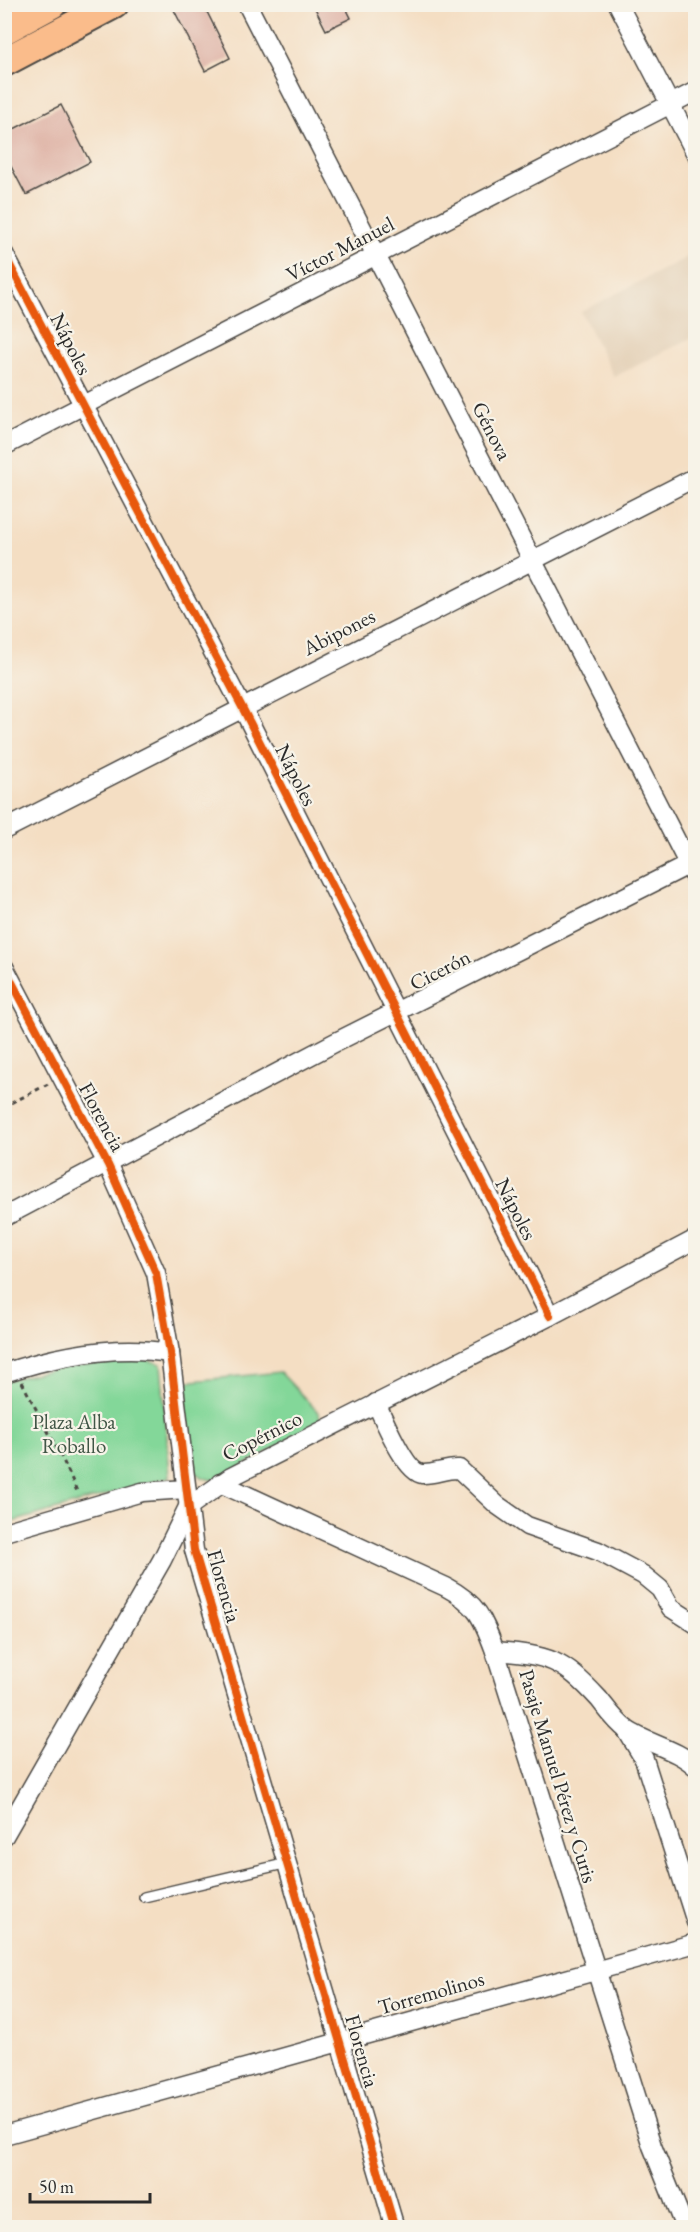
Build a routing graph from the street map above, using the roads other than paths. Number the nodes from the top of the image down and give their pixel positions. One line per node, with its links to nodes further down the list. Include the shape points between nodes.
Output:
1 (52, 4): 5 (main road)
2 (114, 4): 6 (main road)
3 (247, 4): 11 (street, Génova)
4 (618, 4): 8 (street)
5 (4, 30)
6 (4, 62)
7 (696, 91): 8 (street, Víctor Manuel)
8 (670, 105): 9 (street); 11 (street, Víctor Manuel)
9 (696, 154)
10 (4, 254): 12 (street, Nápoles)
11 (377, 255): 12 (street, Víctor Manuel); 15 (street, Génova)
12 (82, 405): 13 (street, Víctor Manuel); 16 (street, Nápoles)
13 (4, 446)
14 (696, 477): 15 (street, Abipones)
15 (533, 559): 16 (street, Abipones); 18 (street, Génova)
16 (242, 707): 17 (street, Abipones); 20 (street, Nápoles)
17 (4, 830)
18 (693, 868): 20 (street, Cicerón)
19 (4, 967): 21 (street, Florencia)
20 (395, 1013): 21 (street, Cicerón, via 126,1151); 24 (street, Nápoles)
21 (108, 1164): 22 (street, Cicerón); 25 (street, Florencia, via 156,1273)
22 (4, 1217)
23 (696, 1239): 24 (street, Copérnico)
24 (550, 1316): 27 (street, Copérnico)
25 (170, 1353): 26 (street, via 114,1349 55,1358); 29 (street, Florencia)
26 (10, 1371)
27 (376, 1402): 28 (street, Copérnico); 32 (street, via 415,1472 459,1469 497,1505 527,1526 588,1547 644,1575 660,1589 671,1608)
28 (220, 1483): 30 (street, Copérnico); 33 (street, Pasaje Manuel Pérez y Curis, via 463,1596 482,1618)
29 (186, 1489): 30 (street, Florencia); 31 (street, via 142,1492)
30 (188, 1507): 36 (street, Copérnico, via 162,1560); 37 (street, Florencia, via 194,1550)
31 (4, 1532)
32 (696, 1624)
33 (495, 1651): 34 (street, via 537,1654 564,1665); 41 (street, Pasaje Manuel Pérez y Curis)
34 (626, 1729): 35 (street); 39 (street, via 644,1759)
35 (696, 1767)
36 (4, 1836)
37 (288, 1863): 38 (lane); 42 (street, Florencia)
38 (144, 1897)
39 (696, 1922)
40 (696, 1943): 41 (street, Torremolinos)
41 (594, 1971): 42 (street, Torremolinos); 45 (street, Pasaje Manuel Pérez y Curis, via 652,2146)
42 (341, 2042): 43 (street, Torremolinos); 44 (street, Florencia)
43 (4, 2135)
44 (395, 2228)
45 (685, 2228)

